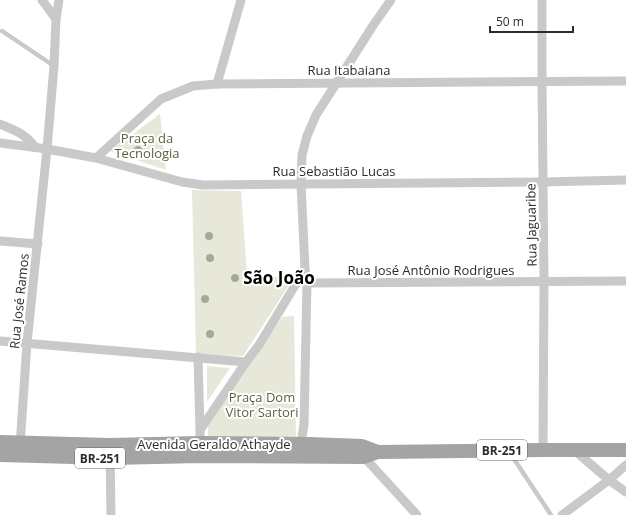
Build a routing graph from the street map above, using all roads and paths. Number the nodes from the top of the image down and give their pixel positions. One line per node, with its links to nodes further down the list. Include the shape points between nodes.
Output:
1 (42, 0): 6 (street)
2 (59, 0): 6 (street, Rua José Ramos)
3 (241, 0): 12 (street)
4 (390, 0): 11 (street)
5 (542, 0): 9 (street, Rua Jaguaribe)
6 (56, 19): 8 (street, Rua José Ramos)
7 (2, 32): 8 (lane)
8 (54, 66): 16 (street, Rua José Ramos)
9 (542, 81): 10 (street, Rua Itabaiana); 11 (street, Rua Itabaiana); 19 (street, Rua Jaguaribe)
10 (626, 81)
11 (336, 83): 12 (street, Rua Itabaiana); 20 (street, via 316,114 307,136 302,155)
12 (217, 84): 17 (street, Rua Itabaiana, via 192,86 161,99)
13 (0, 124): 15 (street, via 23,135)
14 (0, 143): 15 (street, Rua Sebastião Lucas)
15 (35, 147): 16 (street, Rua Sebastião Lucas)
16 (47, 149): 17 (street, Rua Sebastião Lucas); 22 (street, Rua José Ramos)
17 (96, 158): 20 (street, Rua Sebastião Lucas, via 182,182 203,185)
18 (626, 180): 19 (street, Rua Sebastião Lucas)
19 (543, 182): 20 (street, Rua Sebastião Lucas); 25 (street, Rua Jaguaribe)
20 (301, 184): 23 (street)
21 (0, 241): 22 (street)
22 (38, 244): 28 (street, Rua José Ramos)
23 (305, 269): 26 (street); 30 (street)
24 (626, 281): 25 (street, Rua José Antônio Rodrigues)
25 (544, 282): 26 (street, Rua José Antônio Rodrigues); 36 (street, Rua Jaguaribe)
26 (307, 283): 33 (street, via 304,424)
27 (0, 341): 28 (street)
28 (27, 343): 29 (street); 34 (street, Rua José Ramos)
29 (198, 357): 30 (street); 32 (street)
30 (246, 362): 32 (street)
31 (0, 442): 34 (main road, Avenida Geraldo Athayde / BR-251)
32 (200, 443): 33 (main road, Avenida Geraldo Athayde / BR-251); 39 (main road, Avenida Geraldo Athayde / BR-251); 42 (main road, Avenida Geraldo Athayde / BR-251)
33 (301, 444): 40 (main road, Avenida Geraldo Athayde / BR-251, via 362,446); 42 (main road)
34 (20, 450): 39 (main road, Avenida Geraldo Athayde / BR-251); 41 (main road, Avenida Geraldo Athayde / BR-251)
35 (508, 450): 36 (main road, Avenida Geraldo Athayde / BR-251); 40 (main road, Avenida Geraldo Athayde / BR-251); 49 (lane)
36 (544, 450): 37 (main road, Avenida Geraldo Athayde / BR-251)
37 (574, 450): 38 (main road, Avenida Geraldo Athayde / BR-251); 45 (street)
38 (626, 450)
39 (110, 451): 47 (street)
40 (378, 452): 43 (main road, Avenida Geraldo Athayde / BR-251)
41 (0, 455)
42 (292, 456): 43 (main road, Avenida Geraldo Athayde / BR-251)
43 (364, 457): 48 (street)
44 (626, 465): 45 (street)
45 (609, 480): 46 (street); 50 (street)
46 (626, 492)
47 (111, 515)
48 (417, 515)
49 (551, 515)
50 (562, 515)

